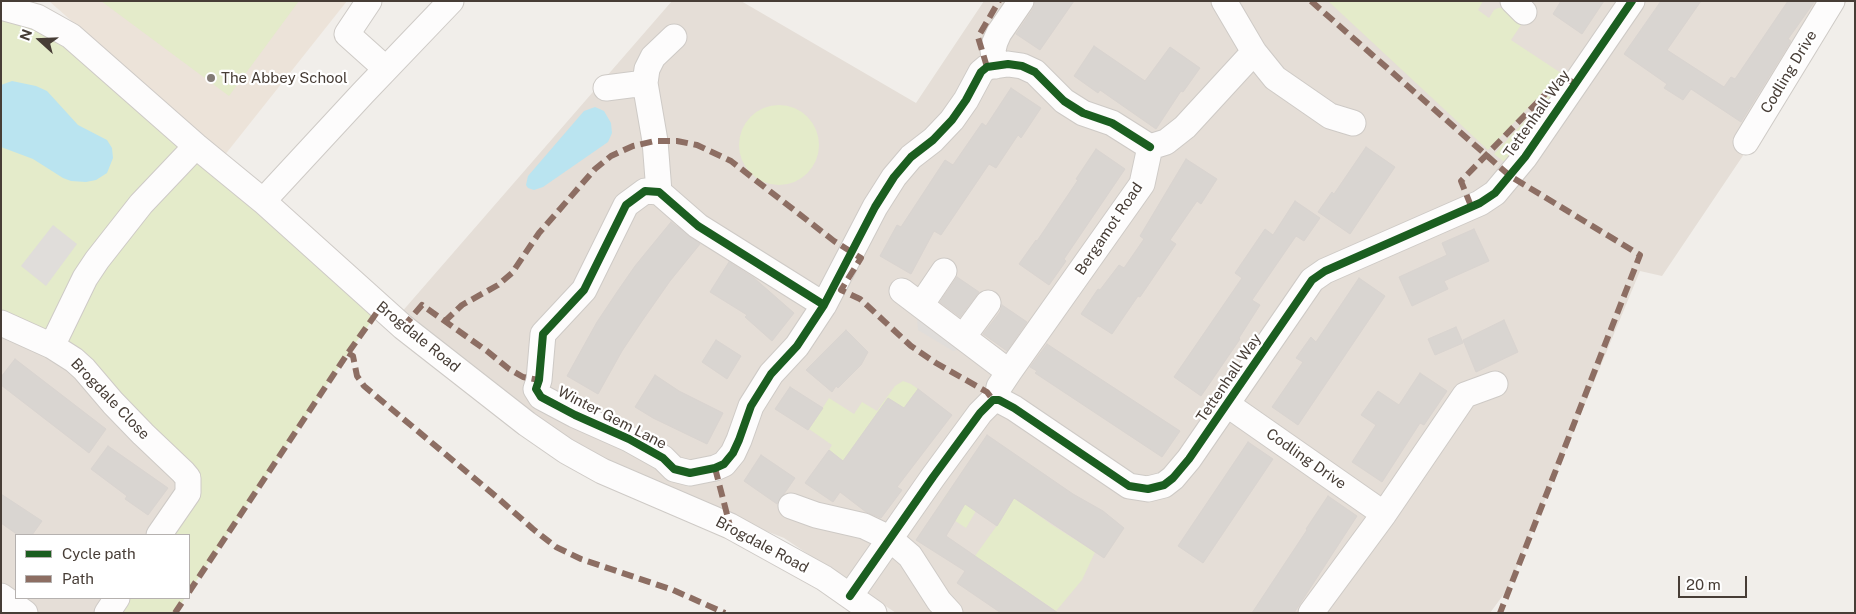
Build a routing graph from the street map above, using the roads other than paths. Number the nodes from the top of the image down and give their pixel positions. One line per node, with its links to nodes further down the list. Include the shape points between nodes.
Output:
1 (369, 1): 11 (street, via 347,34)
2 (451, 1): 11 (street)
3 (1021, 1): 10 (street, via 995,42)
4 (1224, 1): 9 (street)
5 (1632, 1): 29 (street, Tettenhall Way, via 1525,157 1495,193 1480,203 1325,271 1312,280)
6 (1832, 1): 15 (street, Codling Drive)
7 (1, 7): 16 (street, Brogdale Road, via 36,17 71,36)
8 (674, 38): 12 (street, via 653,57)
9 (1254, 52): 14 (street, via 1275,78 1288,88 1330,116); 17 (street, via 1185,127 1166,142)
10 (994, 66): 17 (street, via 1022,66 1035,72 1064,101 1083,113 1112,123); 22 (street, Winter Gem Lane, via 981,72 952,120 894,177)
11 (386, 69): 19 (street)
12 (645, 83): 13 (street); 18 (street)
13 (606, 88)
14 (1353, 123)
15 (1746, 142)
16 (196, 146): 19 (street, Brogdale Road); 25 (street, via 142,204 97,260)
17 (1150, 147): 26 (street, Bergamot Road, via 1142,184)
18 (659, 192): 22 (street, via 698,226); 22 (street, Winter Gem Lane, via 644,191 626,205 587,285 543,334 536,389 541,397 629,439 663,458 674,469 690,474 715,468 724,464 733,453 751,406)
19 (263, 201): 35 (street, Brogdale Road, via 403,327 526,424 566,451 730,526 807,568)
20 (944, 271): 24 (street, via 912,298)
21 (988, 302): 24 (street)
22 (824, 304)
23 (1, 324): 25 (street, Brogdale Close)
24 (964, 337): 26 (street)
25 (52, 346): 32 (street, Brogdale Close, via 84,369 142,434 188,478 188,493)
26 (1009, 372): 28 (street, Bergamot Road, via 999,387)
27 (1495, 384): 31 (street, via 1466,395)
28 (997, 400): 29 (street, Tettenhall Way, via 1014,408 1121,482 1148,489 1164,485 1173,478); 33 (street, via 992,400 984,408)
29 (1228, 405): 31 (street, Codling Drive)
30 (791, 506): 33 (street, via 864,526)
31 (1384, 514): 41 (street)
32 (160, 534)
33 (889, 538): 35 (street); 40 (street, via 910,556)
34 (1, 596): 37 (street)
35 (850, 596): 39 (street, Brogdale Road)
36 (116, 599): 38 (street)
37 (25, 613)
38 (107, 613)
39 (874, 613)
40 (950, 613)
41 (1312, 613)

